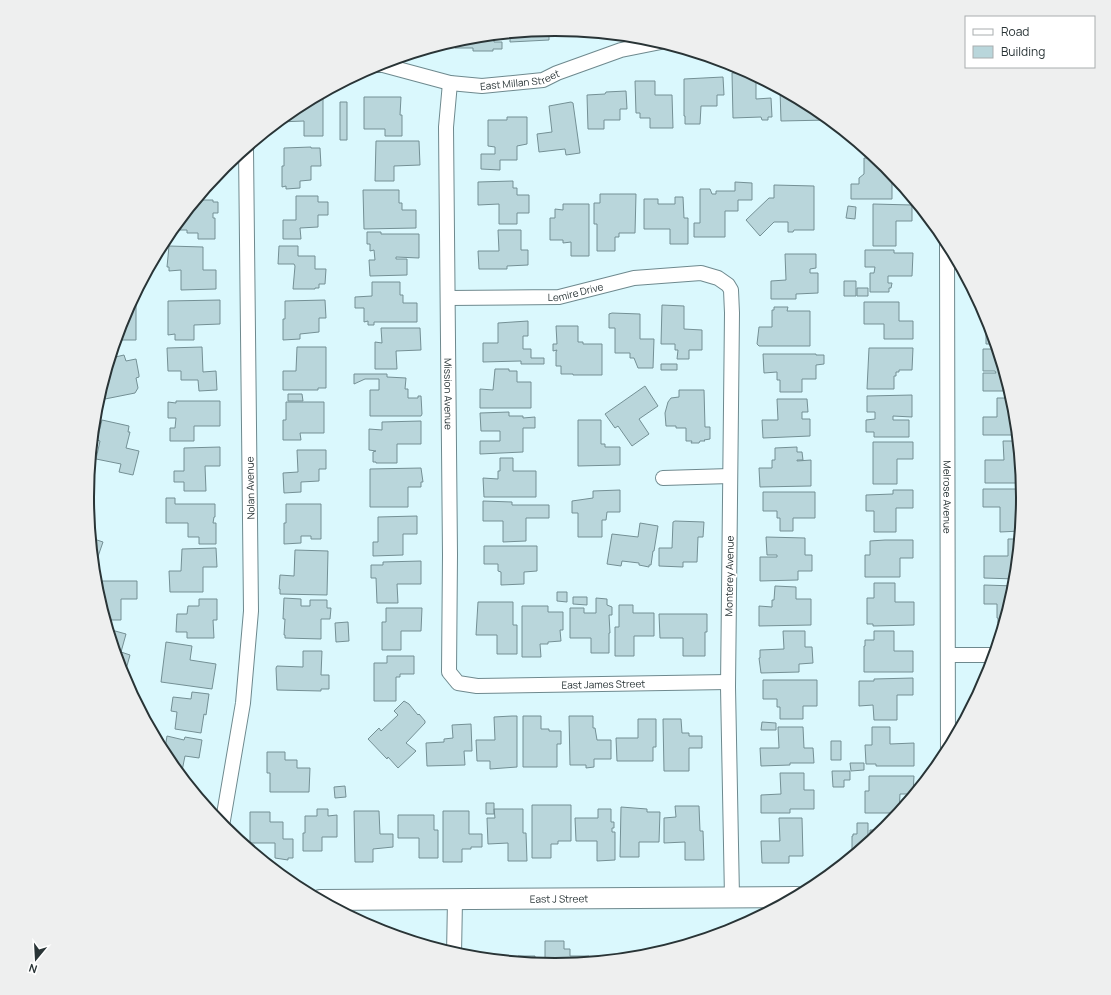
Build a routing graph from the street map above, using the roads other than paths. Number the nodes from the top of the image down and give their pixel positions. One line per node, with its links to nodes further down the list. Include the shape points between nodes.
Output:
1 (646, 45): 3 (street, East Millan Street, via 621,50 543,80 482,86)
2 (390, 67): 3 (street, East Millan Street)
3 (450, 82): 7 (street, Mission Avenue, via 446,127)
4 (246, 155): 15 (street, Nolan Avenue, via 251,611 243,703)
5 (947, 254): 10 (street, Melrose Avenue)
6 (701, 273): 7 (street, Lemire Drive, via 634,278 559,297); 8 (street, Monterey Avenue, via 718,278 731,290)
7 (448, 298): 13 (street, Mission Avenue, via 449,672 458,683)
8 (730, 476): 9 (street); 12 (street, Monterey Avenue)
9 (663, 478)
10 (948, 655): 11 (street); 14 (street, Melrose Avenue)
11 (989, 655)
12 (728, 682): 13 (street, East James Street); 16 (street, Monterey Avenue)
13 (478, 686)
14 (948, 739)
15 (223, 818)
16 (732, 897): 17 (street, East J Street); 19 (street, East J Street)
17 (786, 897)
18 (331, 900): 19 (street, East J Street)
19 (455, 900): 20 (street)
20 (454, 947)

